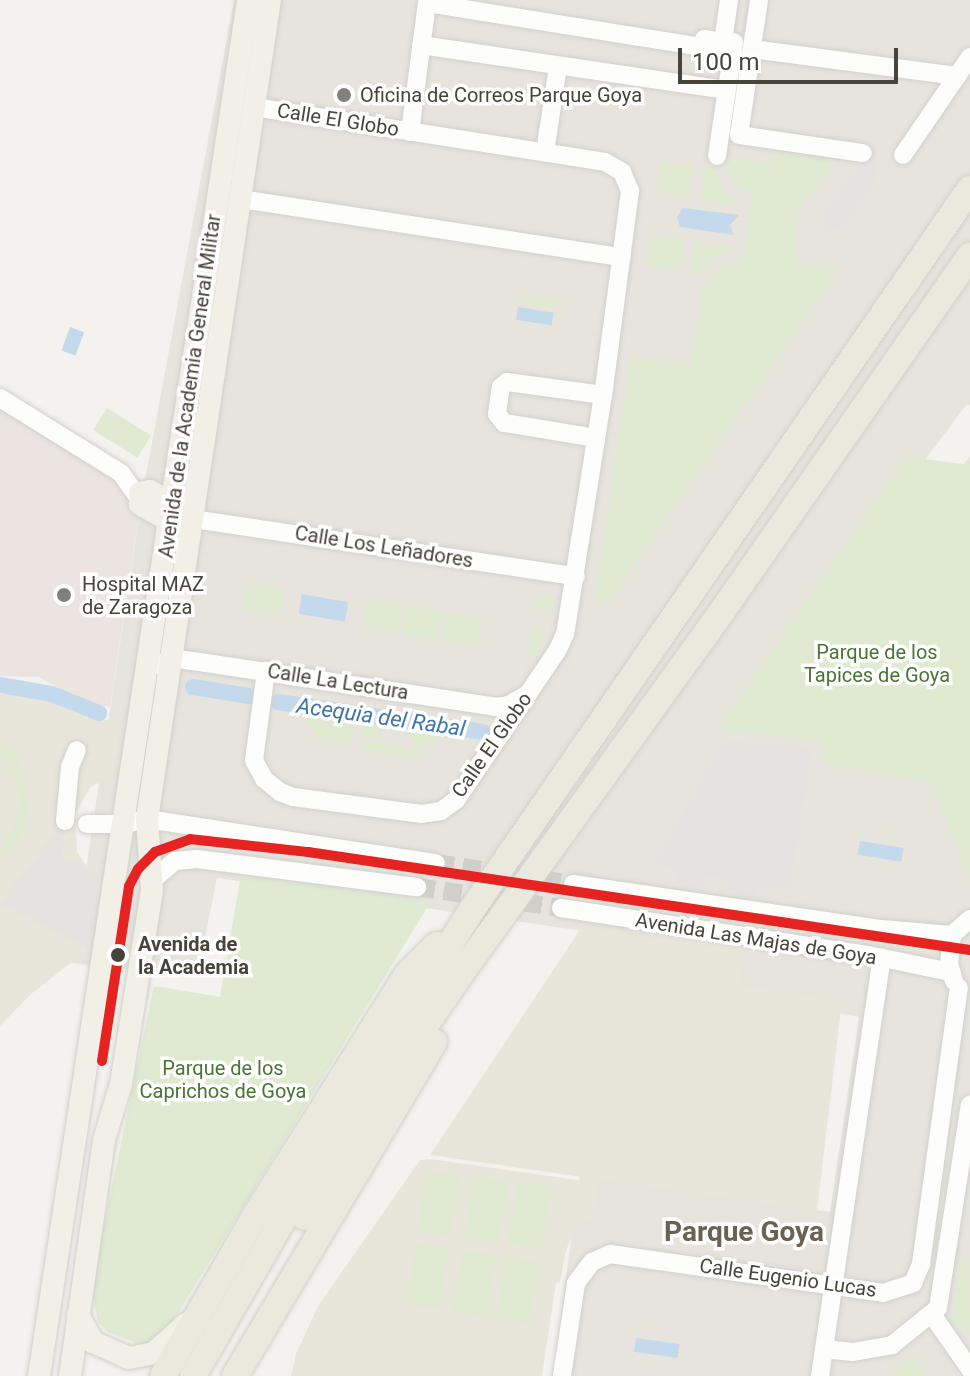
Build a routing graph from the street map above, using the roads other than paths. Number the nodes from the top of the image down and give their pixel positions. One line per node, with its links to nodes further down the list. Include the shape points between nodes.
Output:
1 (248, 0): 11 (main road, Avenida de la Academia General Militar)
2 (270, 0): 15 (main road, Avenida de la Academia General Militar)
3 (457, 0): 8 (street)
4 (729, 0): 8 (street)
5 (740, 0): 8 (street)
6 (759, 0): 9 (street)
7 (421, 45): 8 (street, via 427,3); 12 (street); 16 (street)
8 (728, 47): 14 (street)
9 (752, 49): 13 (street); 18 (street, via 739,135)
10 (970, 57): 13 (street)
11 (239, 61): 15 (main road, Avenida de la Academia General Militar); 29 (main road, Avenida de la Academia General Militar)
12 (558, 66): 14 (street); 17 (street)
13 (957, 76): 19 (street)
14 (727, 90): 20 (street)
15 (254, 107): 16 (street, Calle El Globo); 22 (main road, Avenida de la Academia General Militar)
16 (410, 132): 17 (street, Calle El Globo)
17 (545, 152): 24 (street, Calle El Globo, via 605,162 622,172 630,191)
18 (863, 153)
19 (903, 155)
20 (717, 156)
21 (970, 189): 44 (highway)
22 (241, 199): 24 (street); 29 (main road, Avenida de la Academia General Militar)
23 (970, 256): 36 (highway)
24 (622, 257): 25 (street, Calle El Globo)
25 (603, 395): 27 (street, Calle El Globo); 27 (street, via 507,382 501,387 497,414 504,423)
26 (0, 398): 28 (street, via 121,473)
27 (596, 438): 30 (street, Calle El Globo)
28 (137, 496): 29 (main road, via 147,491)
29 (179, 517): 30 (street, Calle Los Leñadores); 31 (main road, Avenida de la Academia General Militar, via 178,611); 33 (main road, Avenida de la Academia General Militar)
30 (576, 576): 34 (street, Calle El Globo, via 565,634)
31 (171, 658): 32 (street, Calle La Lectura); 33 (street); 38 (main road, Avenida de la Academia General Militar)
32 (266, 671): 34 (street, Calle La Lectura, via 496,707); 34 (street, Calle El Globo, via 254,752 264,779 293,797 422,814 441,811 456,800)
33 (146, 672): 38 (main road, Avenida de la Academia General Militar)
34 (528, 693)
35 (77, 750): 37 (street, via 70,767)
36 (576, 816): 61 (highway, via 368,1109); 62 (highway, via 561,857 435,1039)
37 (65, 821)
38 (136, 821): 39 (main road, Avenida de la Academia General Militar); 39 (street, via 87,824); 40 (street); 41 (main road, Avenida de la Academia General Militar)
39 (120, 858): 57 (main road, Avenida de la Academia General Militar)
40 (436, 863)
41 (154, 879): 43 (street, via 175,861 197,859); 53 (main road, Avenida de la Academia General Militar, via 121,1084 104,1140)
42 (573, 884): 47 (street, Avenida Las Majas de Goya)
43 (417, 887)
44 (473, 908): 52 (highway, via 406,976); 60 (highway, via 357,1091)
45 (561, 908): 48 (street, Avenida Las Majas de Goya)
46 (970, 919): 47 (street)
47 (952, 935): 49 (street)
48 (882, 958): 49 (street, Avenida Las Majas de Goya); 51 (street)
49 (960, 986): 51 (street, Calle Eugenio Lucas, via 921,1264 913,1283 883,1293)
50 (970, 1104): 54 (street, via 942,1302)
51 (833, 1286): 55 (street); 63 (street, Calle Eugenio Lucas, via 610,1254 592,1262 576,1283)
52 (206, 1303): 53 (main road, via 172,1340 142,1357 103,1349 87,1335); 59 (highway)
53 (78, 1315): 58 (main road, Avenida de la Academia General Militar)
54 (933, 1316): 55 (street, via 892,1345 853,1352); 56 (street)
55 (824, 1349): 64 (street)
56 (970, 1369)
57 (39, 1376)
58 (70, 1376)
59 (163, 1376)
60 (193, 1376)
61 (213, 1376)
62 (235, 1376)
63 (562, 1376)
64 (820, 1376)

